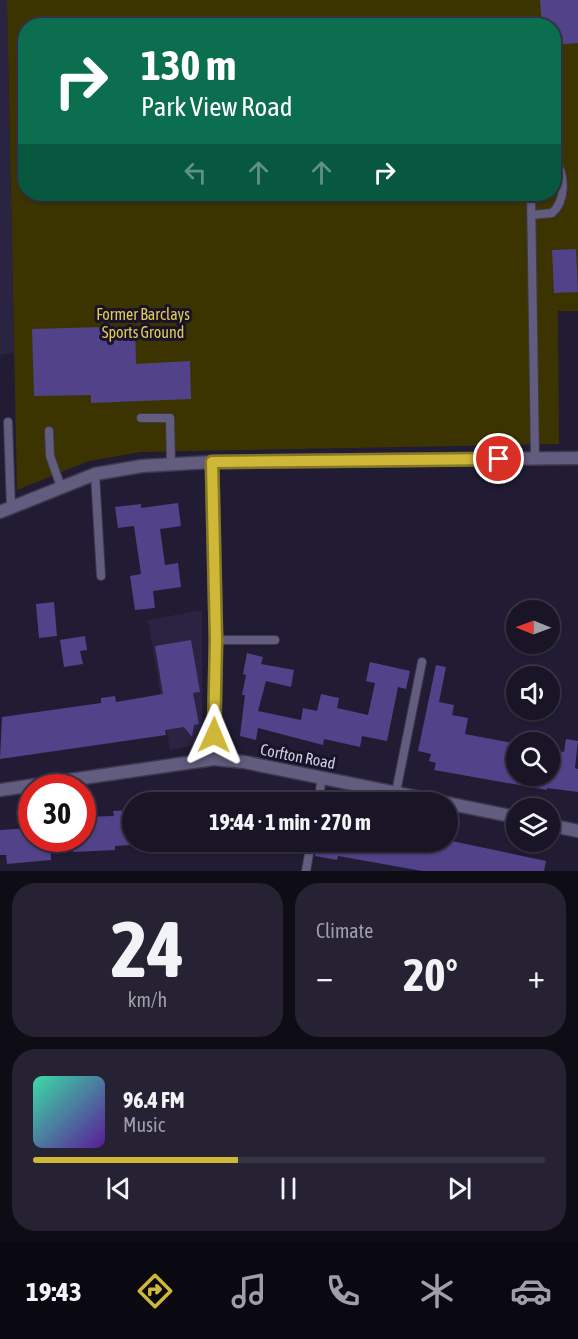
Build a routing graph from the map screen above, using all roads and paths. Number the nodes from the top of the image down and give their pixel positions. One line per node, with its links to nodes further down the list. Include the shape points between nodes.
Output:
1 (561, 172): 3 (lane)
2 (531, 201): 5 (lane)
3 (561, 201)
4 (561, 201): 5 (lane, via 552,213)
5 (532, 215): 10 (lane)
6 (141, 418): 12 (lane, via 170,418)
7 (8, 422): 15 (lane)
8 (49, 431): 14 (lane, via 50,456)
9 (578, 458): 10 (street)
10 (536, 459): 11 (street)
11 (212, 462): 12 (street); 17 (street)
12 (171, 465): 13 (street)
13 (95, 474): 14 (street); 16 (lane)
14 (61, 487): 15 (street)
15 (6, 510)
16 (101, 576)
17 (216, 640): 18 (lane); 20 (street)
18 (275, 640)
19 (422, 662): 24 (lane)
20 (214, 759): 21 (street, Corfton Road); 22 (street, Corfton Road)
21 (322, 777): 23 (lane); 24 (street, Corfton Road)
22 (0, 790)
23 (320, 792)
24 (396, 792)
25 (458, 805): 26 (street, Corfton Road)
26 (506, 815)
27 (560, 827): 28 (street)
28 (578, 831)
29 (310, 852): 30 (lane)
30 (306, 871)

